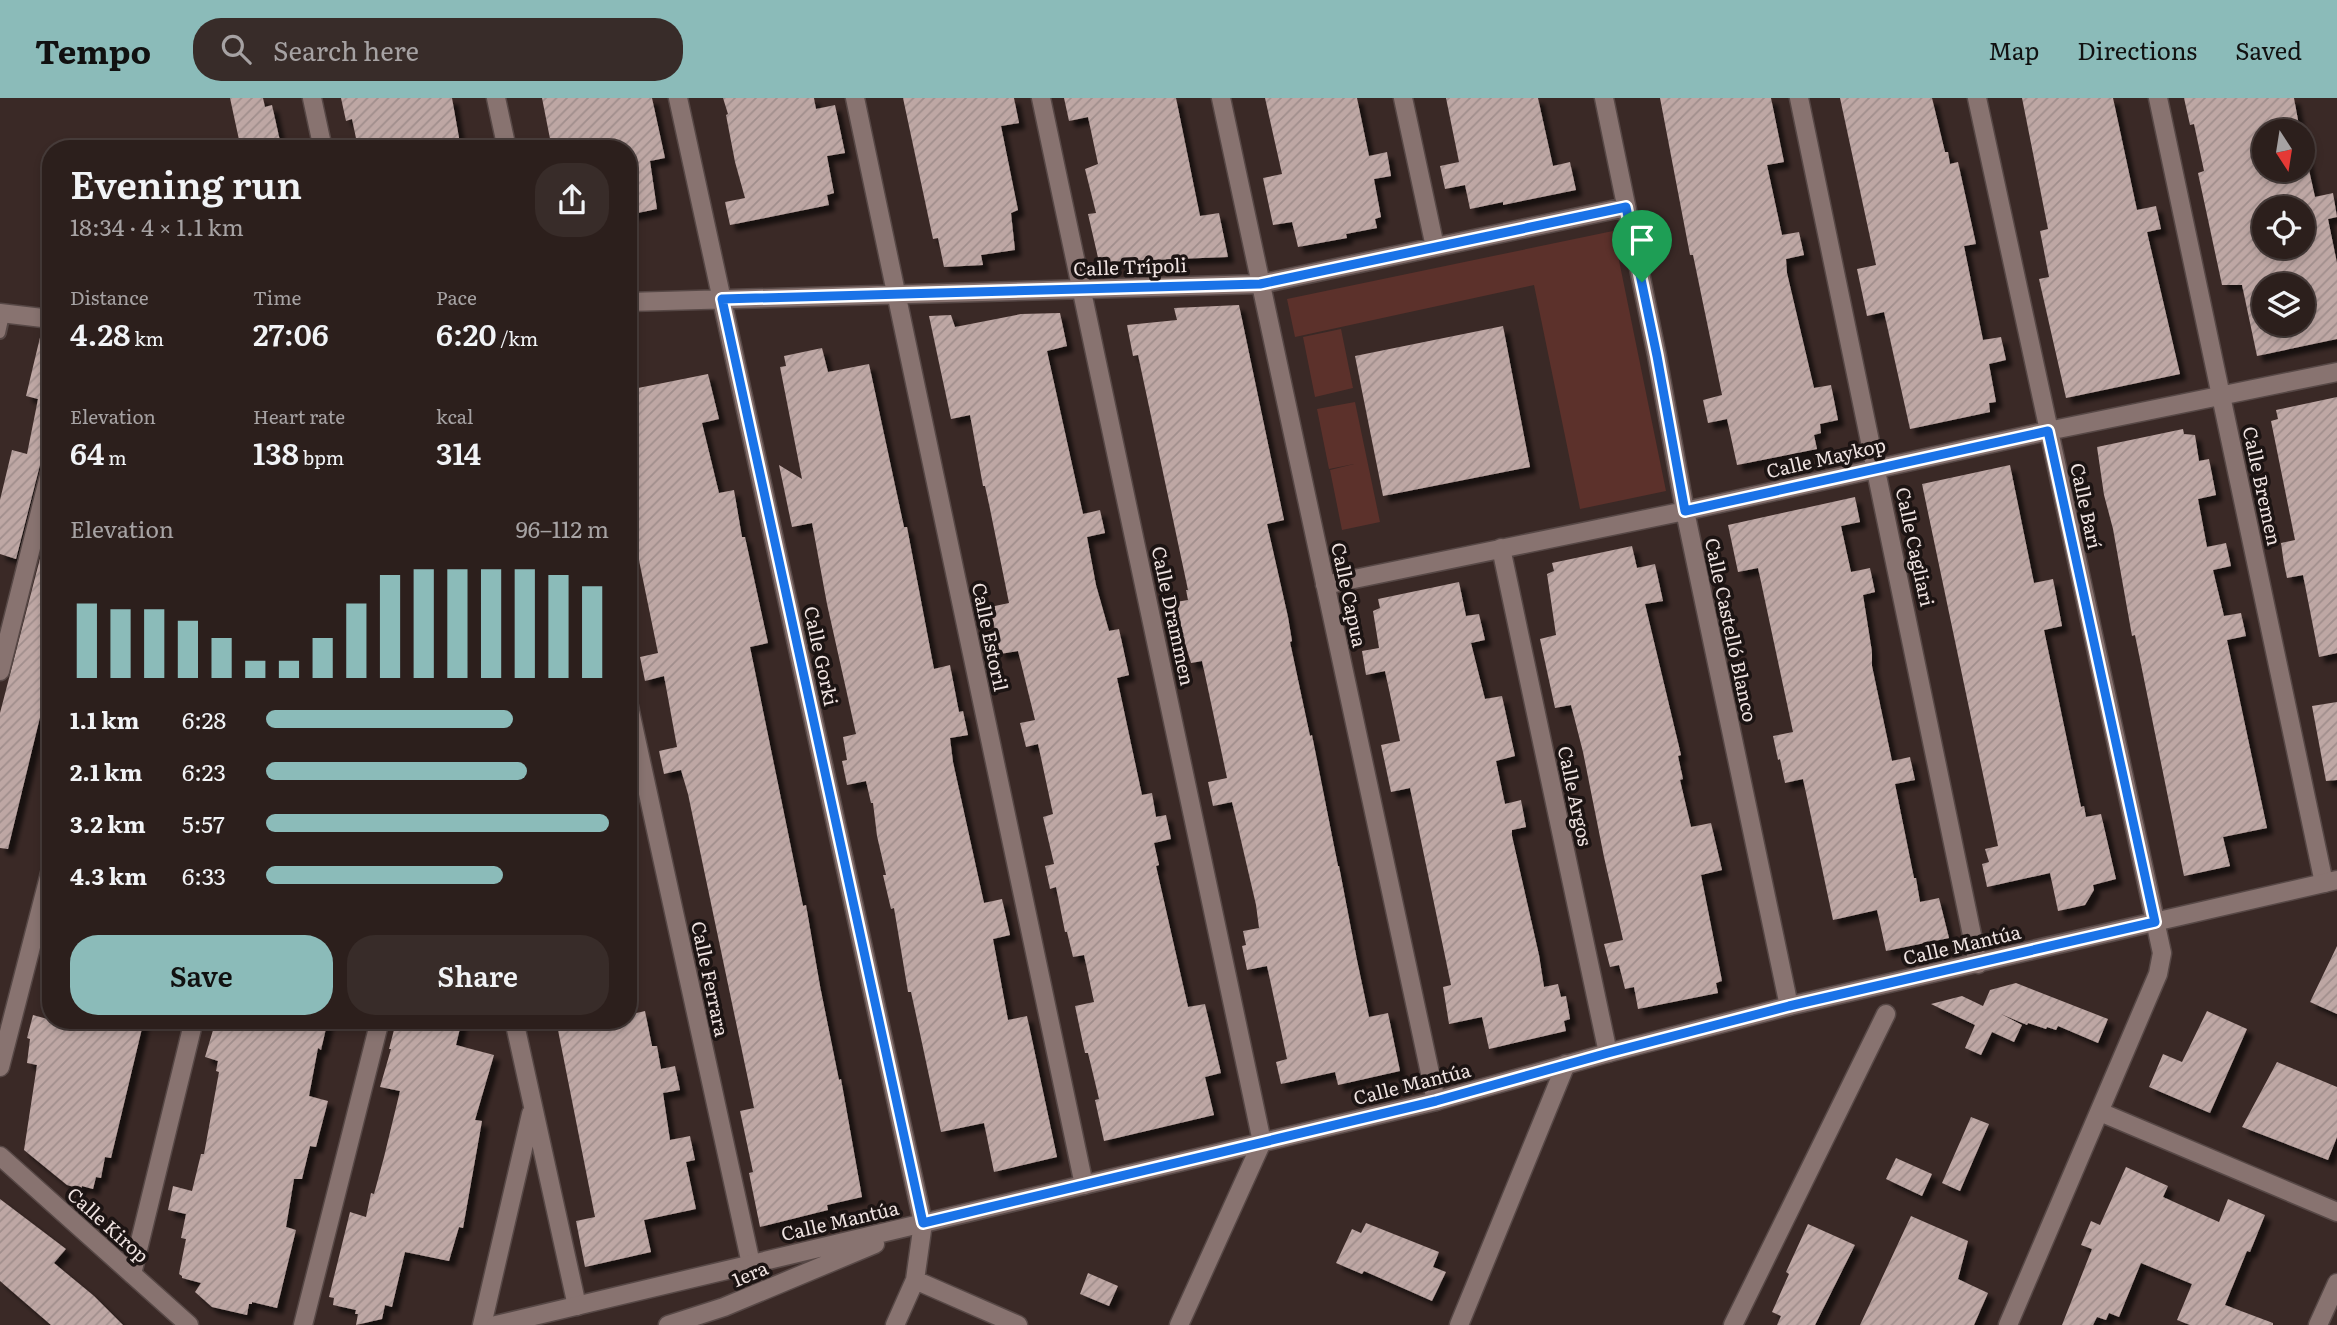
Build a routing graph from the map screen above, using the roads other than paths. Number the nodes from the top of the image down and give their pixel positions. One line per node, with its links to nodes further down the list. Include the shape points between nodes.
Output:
1 (312, 98): 12 (street)
2 (496, 98): 13 (street)
3 (678, 98): 19 (street, Calle Gorki)
4 (855, 98): 18 (street, Calle Estoril)
5 (1041, 98): 17 (street, Calle Drammen)
6 (1221, 98): 16 (street, Calle Capua)
7 (1403, 98): 15 (street)
8 (1604, 98): 14 (street, Calle Castelló Blanco)
9 (1799, 98): 26 (street, Calle Cagliari)
10 (1977, 98): 25 (street, Calle Barí)
11 (2158, 98): 24 (street, Calle Bremen)
12 (321, 140)
13 (505, 140)
14 (1626, 207): 15 (street, Calle Trípoli); 28 (street, Calle Castelló Blanco)
15 (1435, 247): 16 (street, Calle Trípoli)
16 (1260, 284): 17 (street, Calle Trípoli); 30 (street, Calle Capua)
17 (1082, 289): 18 (street, Calle Trípoli); 48 (street, Calle Drammen)
18 (896, 295): 19 (street, Calle Trípoli); 50 (street, Calle Estoril)
19 (722, 299): 20 (street, Calle Trípoli); 52 (street, Calle Gorki)
20 (637, 302)
21 (42, 318): 22 (street)
22 (1, 320)
23 (2337, 372): 24 (street, Calle Maykop)
24 (2222, 397): 25 (street, Calle Maykop); 33 (street, Calle Bremen)
25 (2048, 431): 26 (street, Calle Maykop); 35 (street, Calle Barí)
26 (1877, 468): 28 (street, Calle Maykop); 36 (street, Calle Cagliari)
27 (42, 504): 31 (street)
28 (1685, 511): 29 (street, Calle Maykop); 37 (street, Calle Castelló Blanco)
29 (1501, 548): 30 (street, Calle Maykop); 42 (street, Calle Argos)
30 (1325, 585): 45 (street, Calle Capua)
31 (0, 671)
32 (637, 743): 53 (street, Calle Ferrara)
33 (2331, 881): 35 (street, Calle Mantúa)
34 (42, 904): 44 (street)
35 (2155, 922): 36 (street, Calle Mantúa); 47 (street, Calle Barí, via 2162,953 2158,974)
36 (1978, 964): 37 (street, Calle Mantúa)
37 (1789, 1006): 42 (street, Calle Mantúa)
38 (1886, 1014): 67 (street)
39 (192, 1029): 54 (street)
40 (378, 1029): 59 (street)
41 (516, 1029): 46 (street)
42 (1608, 1053): 43 (street, Calle Mantúa)
43 (1566, 1064): 45 (street, Calle Mantúa); 66 (street)
44 (0, 1067)
45 (1436, 1101): 48 (street, Calle Mantúa)
46 (533, 1106): 57 (street); 60 (street)
47 (2100, 1112): 51 (street); 68 (street, Calle Barí)
48 (1262, 1142): 50 (street, Calle Mantúa); 65 (street)
49 (0, 1156): 54 (street, Calle Kirop)
50 (1084, 1185): 52 (street, Calle Mantúa)
51 (2337, 1212)
52 (923, 1223): 53 (street, Calle Mantúa); 55 (street); 62 (street, 1era, via 724,1307)
53 (751, 1264): 57 (street, Calle Mantúa)
54 (131, 1274): 58 (street, Calle Kirop)
55 (915, 1280): 63 (street); 64 (street)
56 (2337, 1283): 69 (street)
57 (577, 1306): 61 (street, Calle Mantúa)
58 (189, 1325)
59 (303, 1325)
60 (482, 1325)
61 (496, 1325)
62 (668, 1325)
63 (895, 1325)
64 (1018, 1325)
65 (1179, 1325)
66 (1459, 1325)
67 (1733, 1325)
68 (2008, 1325)
69 (2318, 1325)

